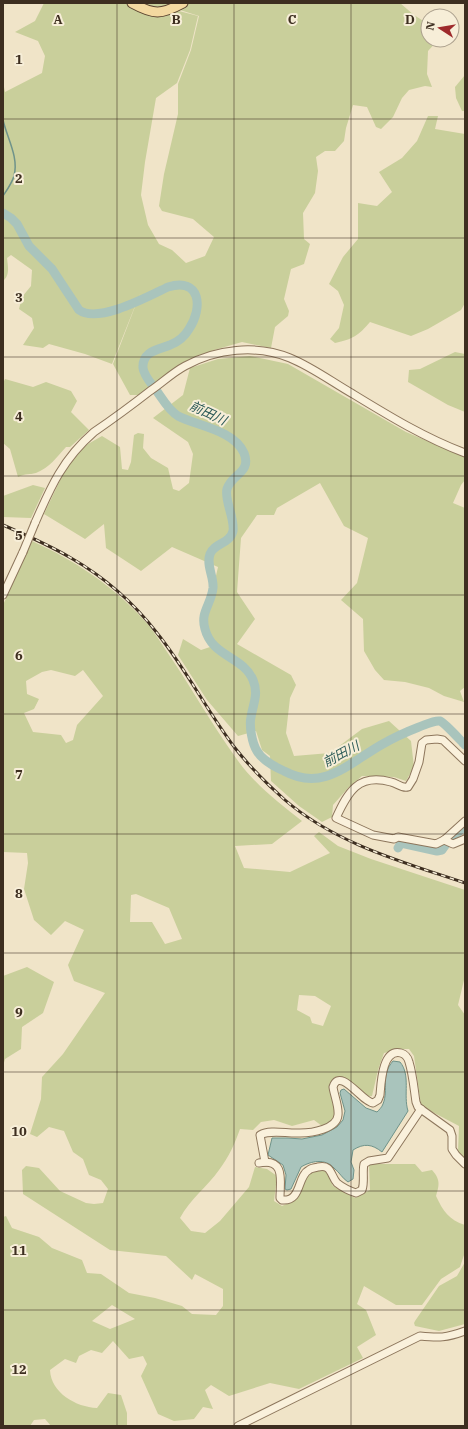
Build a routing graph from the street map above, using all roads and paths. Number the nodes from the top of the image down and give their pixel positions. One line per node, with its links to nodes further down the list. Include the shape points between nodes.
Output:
1 (132, 3): 2 (main road, via 146,10 163,13)
2 (183, 3)
3 (465, 453): 4 (street, bridge, via 426,437 299,362 254,350 216,354 184,367 94,432 73,452 55,479)
4 (3, 596)
5 (465, 761): 8 (street, via 443,740 426,740 422,744 419,762 408,787 377,780 360,783 350,791 336,818 384,838 398,837 435,844)
6 (465, 821): 8 (street)
7 (465, 839): 8 (street, via 453,844)
8 (446, 842)
9 (421, 1109): 9 (street, via 416,1102 409,1062 403,1054 393,1054 384,1064 378,1100 368,1103 350,1085 343,1081 334,1083 339,1113 334,1124 329,1128 301,1134 275,1132 260,1135 262,1163 272,1164 280,1172 282,1200 291,1199 308,1170 323,1166 328,1168 338,1182 356,1193 362,1190 364,1184 364,1164 388,1158); 10 (street, via 450,1130 452,1149)
10 (465, 1164)
11 (465, 1331): 12 (street, via 441,1338 420,1336)
12 (238, 1426)

